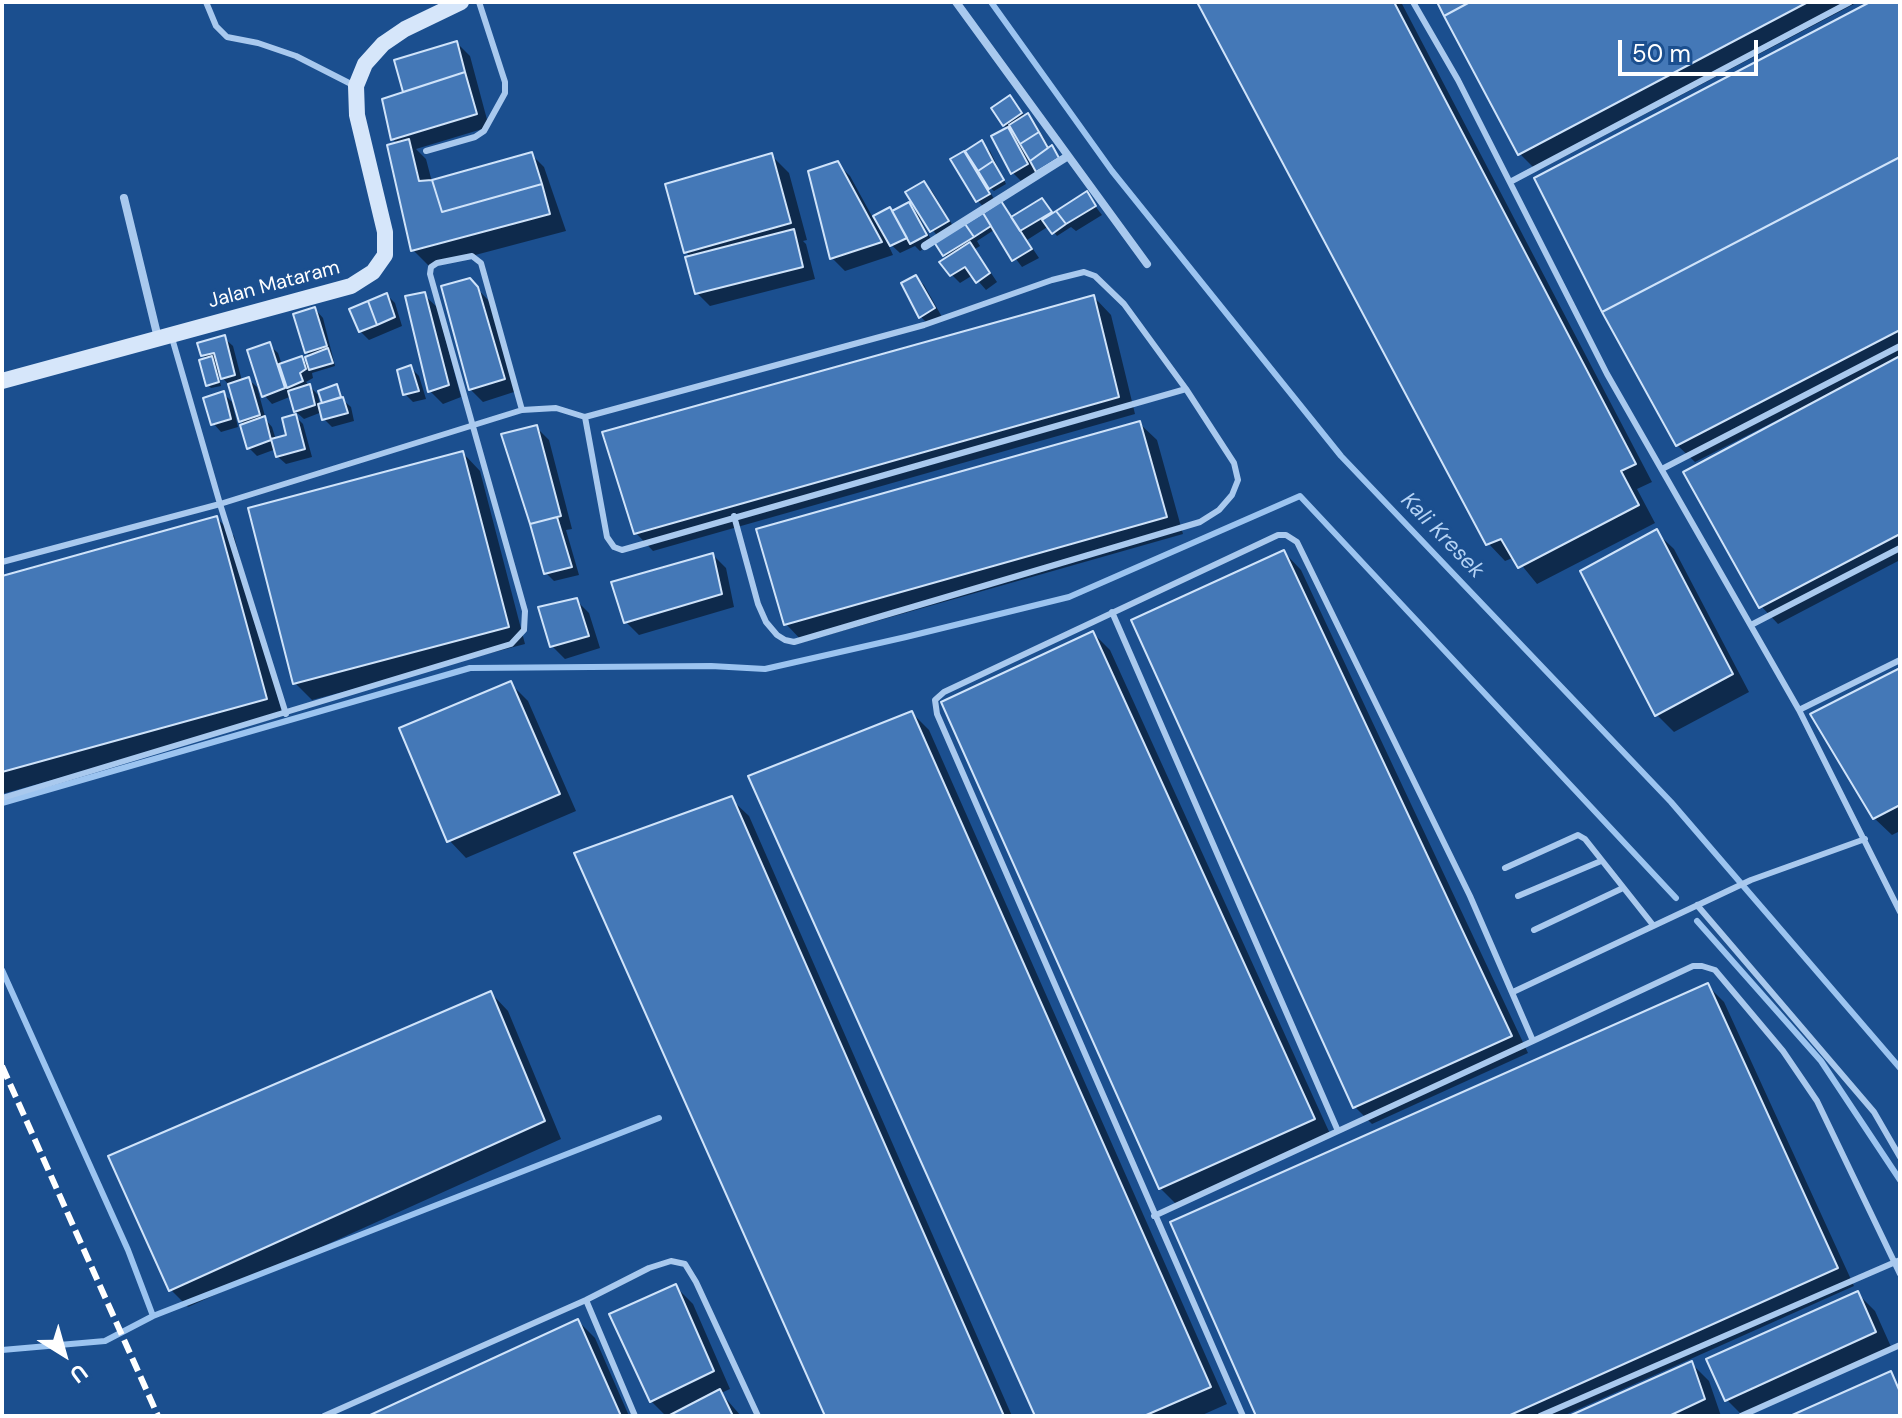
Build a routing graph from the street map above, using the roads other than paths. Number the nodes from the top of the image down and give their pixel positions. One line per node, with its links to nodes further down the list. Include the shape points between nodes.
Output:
1 (206, 2): 7 (lane, via 227,37 296,56)
2 (461, 2): 7 (main road, via 383,44 365,64)
3 (479, 2): 8 (lane, via 505,93 484,131)
4 (956, 2): 9 (street)
5 (1413, 2): 10 (lane)
6 (1850, 2): 10 (lane)
7 (356, 86): 14 (main road, Jalan Mataram, via 357,115 385,232 385,255 373,272 351,286)
8 (426, 151)
9 (1068, 156): 12 (street); 13 (street)
10 (1510, 182): 21 (lane, via 1607,374)
11 (124, 198): 14 (street)
12 (925, 246)
13 (1147, 264)
14 (164, 336): 16 (main road, Jalan Mataram); 22 (lane)
15 (1900, 346): 21 (lane)
16 (2, 381)
17 (1186, 389): 19 (lane, via 1124,304 1084,272 924,325); 23 (lane); 23 (lane, via 1234,463 1238,480 1219,510 1200,522 794,642 777,635 766,622)
18 (522, 410): 19 (lane, via 556,408); 20 (lane); 20 (lane, via 481,263 472,256 437,263 430,274)
19 (585, 417): 23 (lane, via 607,537 614,547 630,549)
20 (471, 427): 22 (lane); 30 (lane, via 525,611 524,630 518,639 496,649)
21 (1662, 469): 27 (lane)
22 (220, 504): 25 (lane); 30 (lane)
23 (734, 516)
24 (1900, 548): 27 (lane)
25 (2, 562)
26 (1112, 612): 41 (lane, via 1269,537 1286,535 1297,542); 43 (lane); 45 (lane, via 944,692 935,705)
27 (1751, 625): 29 (lane)
28 (1900, 660): 29 (lane)
29 (1799, 710): 32 (lane)
30 (286, 714): 31 (lane)
31 (2, 798)
32 (1865, 839): 37 (lane); 38 (lane)
33 (1601, 861): 34 (lane, via 1578,835); 35 (lane); 36 (lane)
34 (1505, 868)
35 (1623, 888): 39 (lane); 40 (lane)
36 (1518, 896)
37 (1697, 905): 39 (lane); 44 (lane, via 1874,1112)
38 (1900, 912)
39 (1653, 925): 41 (lane)
40 (1534, 930)
41 (1513, 992): 42 (lane)
42 (1533, 1041): 43 (lane); 46 (lane, via 1693,966 1715,970 1817,1101)
43 (1338, 1131): 45 (lane)
44 (1900, 1157)
45 (1154, 1216): 53 (lane)
46 (1898, 1261): 47 (lane); 54 (lane)
47 (1900, 1274)
48 (586, 1300): 50 (lane); 51 (lane); 52 (lane, via 649,1268 671,1261 685,1264)
49 (1900, 1345): 55 (lane)
50 (324, 1416)
51 (635, 1416)
52 (758, 1416)
53 (1243, 1416)
54 (1540, 1416)
55 (1741, 1416)

